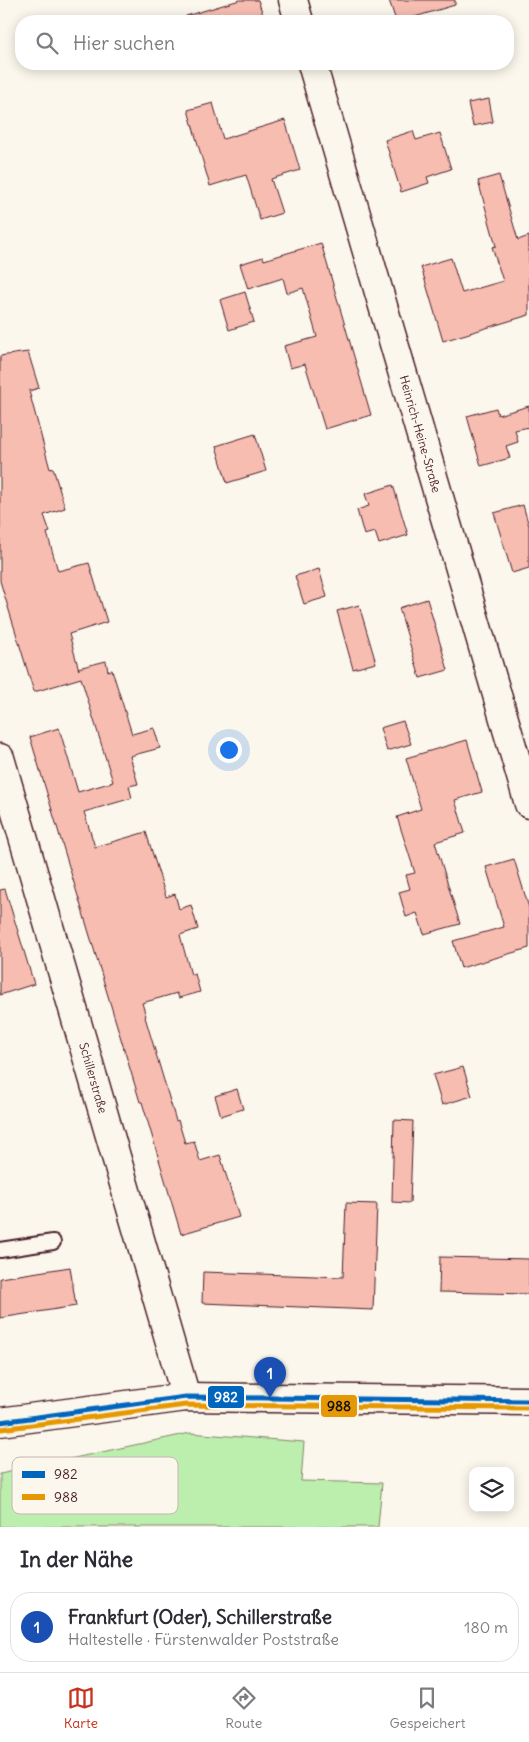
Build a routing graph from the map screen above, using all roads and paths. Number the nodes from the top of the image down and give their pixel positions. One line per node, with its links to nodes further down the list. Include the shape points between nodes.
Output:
1 (293, 0): 2 (street)
2 (297, 15)
3 (314, 70): 5 (street, Heinrich-Heine-Straße)
4 (0, 758): 8 (street, Schillerstraße)
5 (529, 804)
6 (53, 1242): 7 (lane)
7 (0, 1250)
8 (186, 1397): 9 (street); 10 (street)
9 (529, 1401)
10 (0, 1422)

